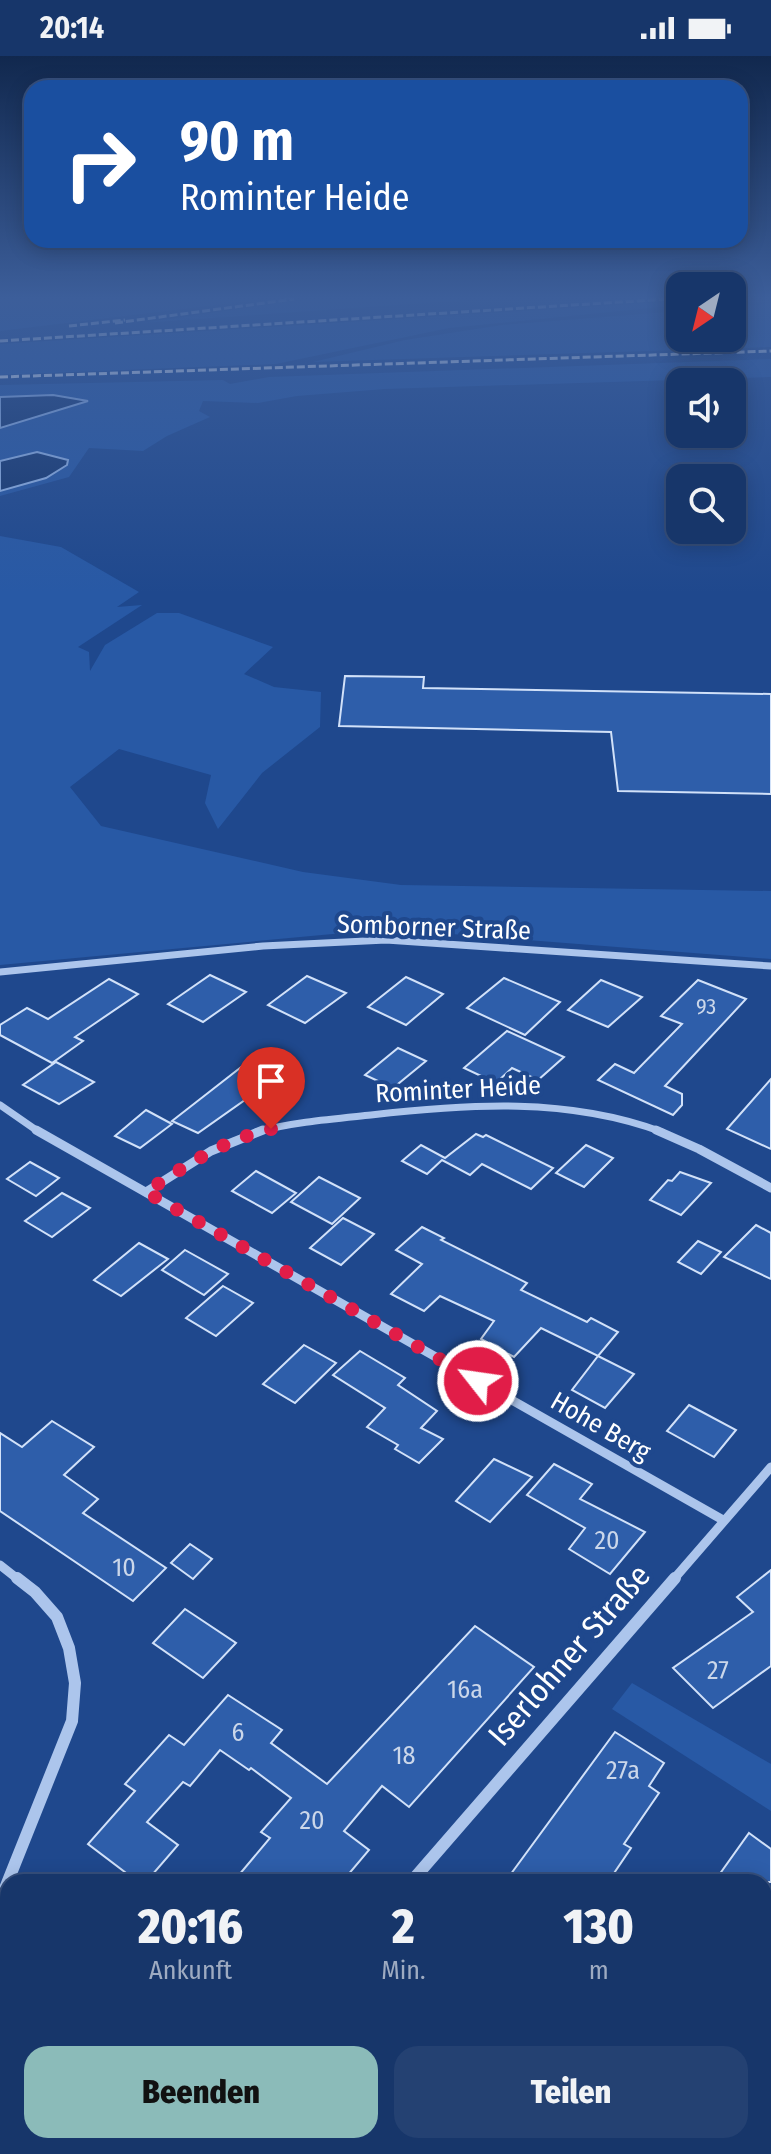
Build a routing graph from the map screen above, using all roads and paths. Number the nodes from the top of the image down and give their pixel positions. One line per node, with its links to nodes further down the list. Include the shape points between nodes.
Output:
1 (771, 966): 2 (street, Somborner Straße, via 386,940 263,946)
2 (0, 972)
3 (0, 1105): 5 (street, Hohe Berg)
4 (771, 1188): 5 (street, Rominter Heide, via 660,1132 575,1109 526,1104 414,1110 251,1133)
5 (146, 1192): 7 (street, Hohe Berg)
6 (771, 1467): 7 (street, Iserlohner Straße)
7 (723, 1520): 10 (street, Iserlohner Straße)
8 (0, 1565): 9 (street, via 57,1617 75,1683 72,1721)
9 (11, 1874)
10 (418, 1874)

